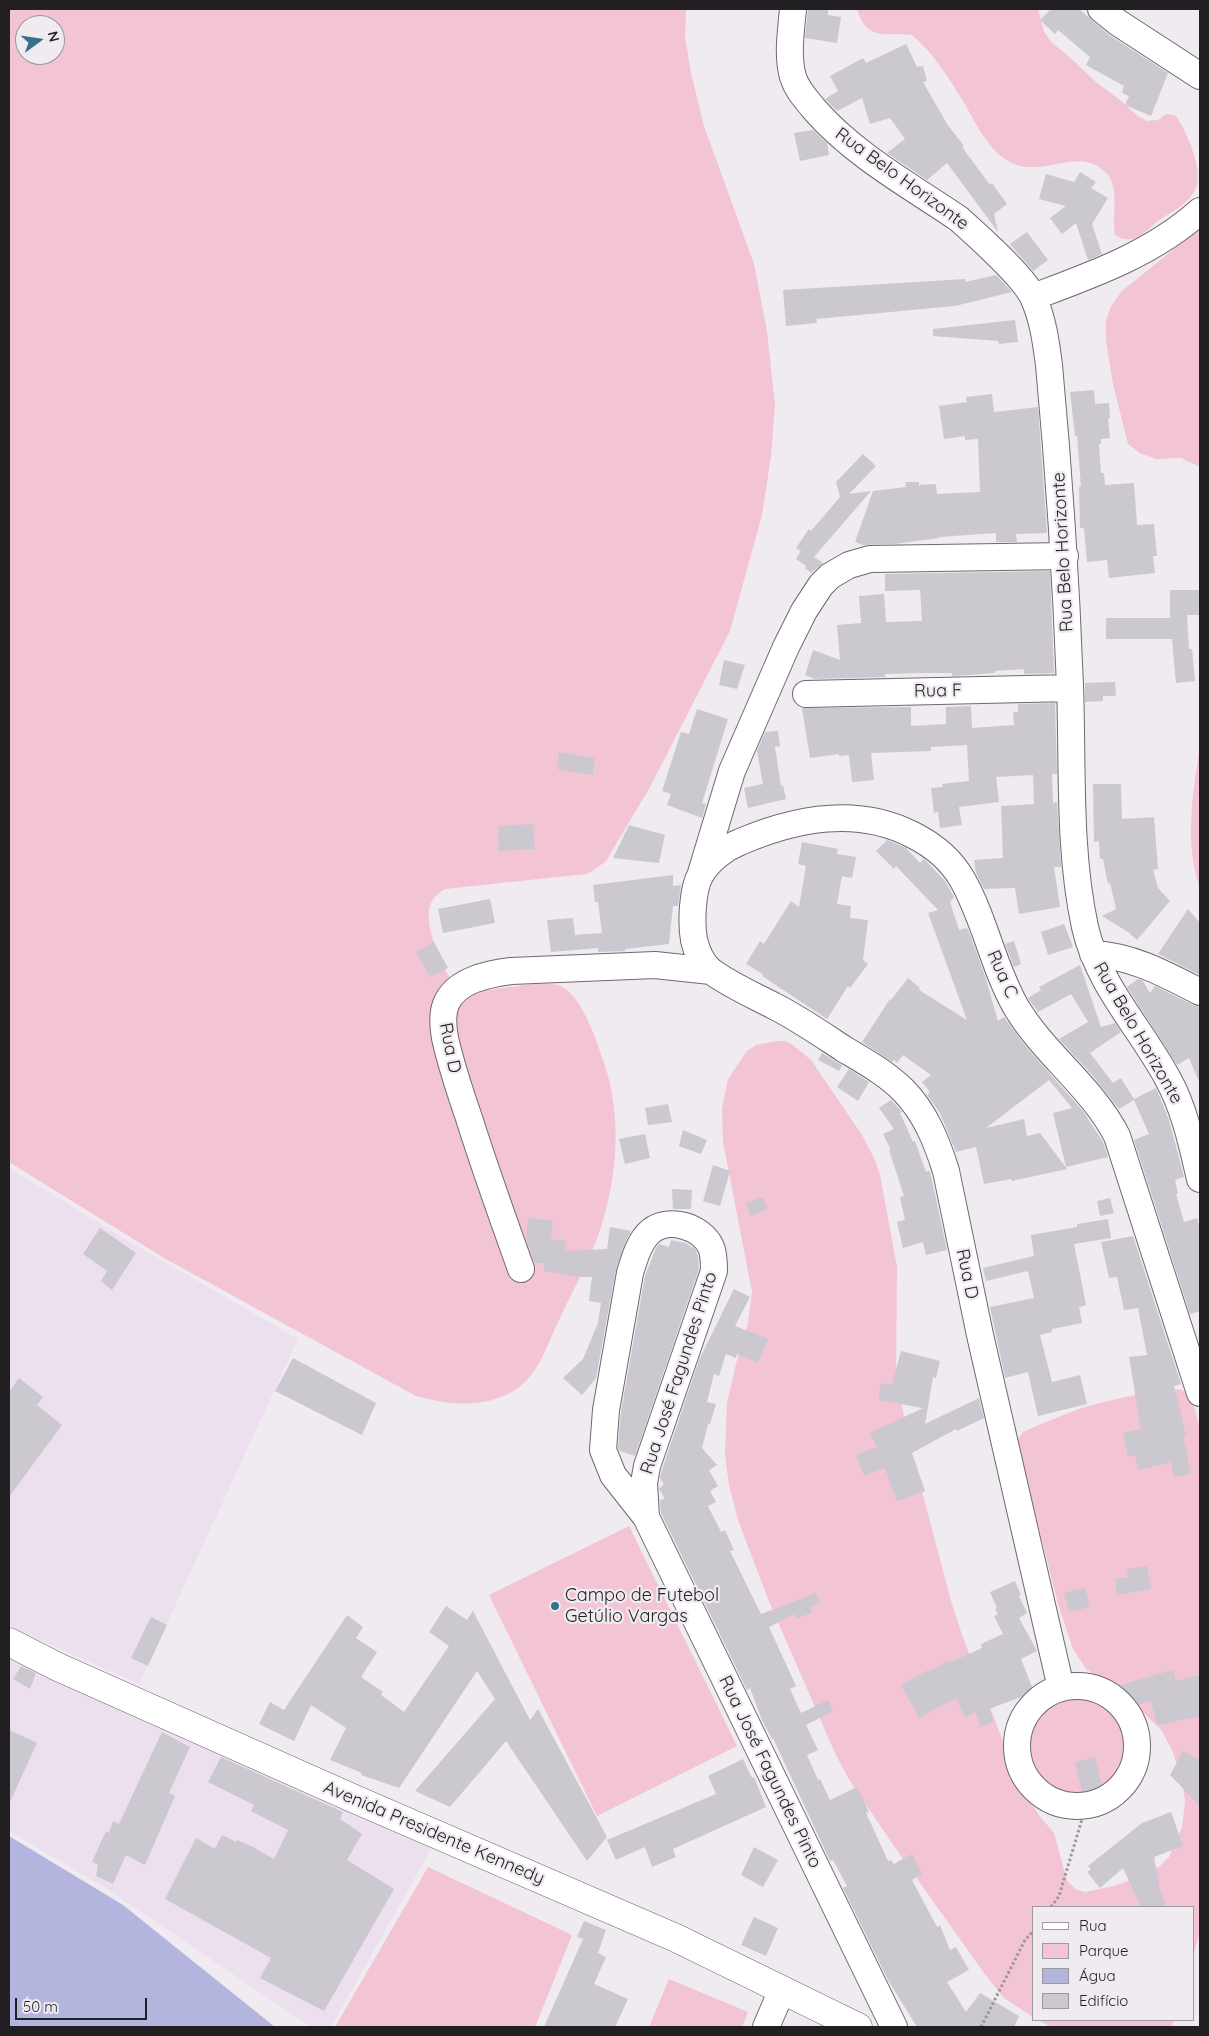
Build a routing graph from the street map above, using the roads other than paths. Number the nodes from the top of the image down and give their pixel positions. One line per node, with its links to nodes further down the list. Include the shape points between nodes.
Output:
1 (792, 9): 5 (street, Rua Belo Horizonte, via 792,71 804,96 858,152 959,219 1014,273)
2 (1101, 9): 3 (street)
3 (1200, 76)
4 (1200, 211): 5 (street, via 1143,251 1103,271)
5 (1033, 297): 6 (street, Rua Belo Horizonte, via 1048,358)
6 (1065, 556): 7 (street, Rua Belo Horizonte); 9 (street, via 870,559 849,565 830,576 812,597 794,629 732,771)
7 (1070, 688): 8 (street, Rua F); 13 (street, Rua Belo Horizonte, via 1074,853 1085,929)
8 (806, 694)
9 (719, 810): 10 (street, via 722,832 727,840); 11 (street)
10 (738, 843): 11 (street, Rua C, via 710,862); 19 (street, Rua C, via 804,821 829,817 860,818 891,825 919,838 956,868 1017,1008 1103,1111 1117,1136)
11 (700, 875): 12 (street)
12 (693, 908): 14 (street, via 689,937 683,950); 15 (street, Rua D, via 694,942 701,959)
13 (1093, 954): 16 (street, via 1138,962); 17 (street, Rua Belo Horizonte, via 1114,995 1174,1091)
14 (660, 966): 15 (street, Rua D); 18 (street, Rua D, via 614,965 497,973 463,985 446,1003 445,1037 457,1082)
15 (711, 971): 22 (street, Rua D, via 790,1014 890,1078 911,1099 929,1126 946,1171 980,1336)
16 (1200, 992)
17 (1200, 1179)
18 (521, 1270)
19 (1200, 1393)
20 (646, 1516): 20 (street, Rua José Fagundes Pinto, via 644,1483 647,1466 714,1271 712,1249 707,1241 680,1224 657,1227 648,1233 630,1273 604,1433 603,1450 613,1475); 26 (street, Rua José Fagundes Pinto)
21 (9, 1642): 23 (main road, Avenida Presidente Kennedy, via 58,1668 676,1938)
22 (1061, 1688): 22 (street, via 1088,1686 1108,1694 1120,1704 1136,1736 1136,1758 1128,1779 1113,1795 1086,1806 1064,1805 1045,1797 1029,1783 1019,1763 1016,1742 1025,1714 1040,1698)
23 (782, 1990): 24 (street); 25 (main road, Avenida Presidente Kennedy)
24 (766, 2027)
25 (858, 2027)
26 (894, 2027)

